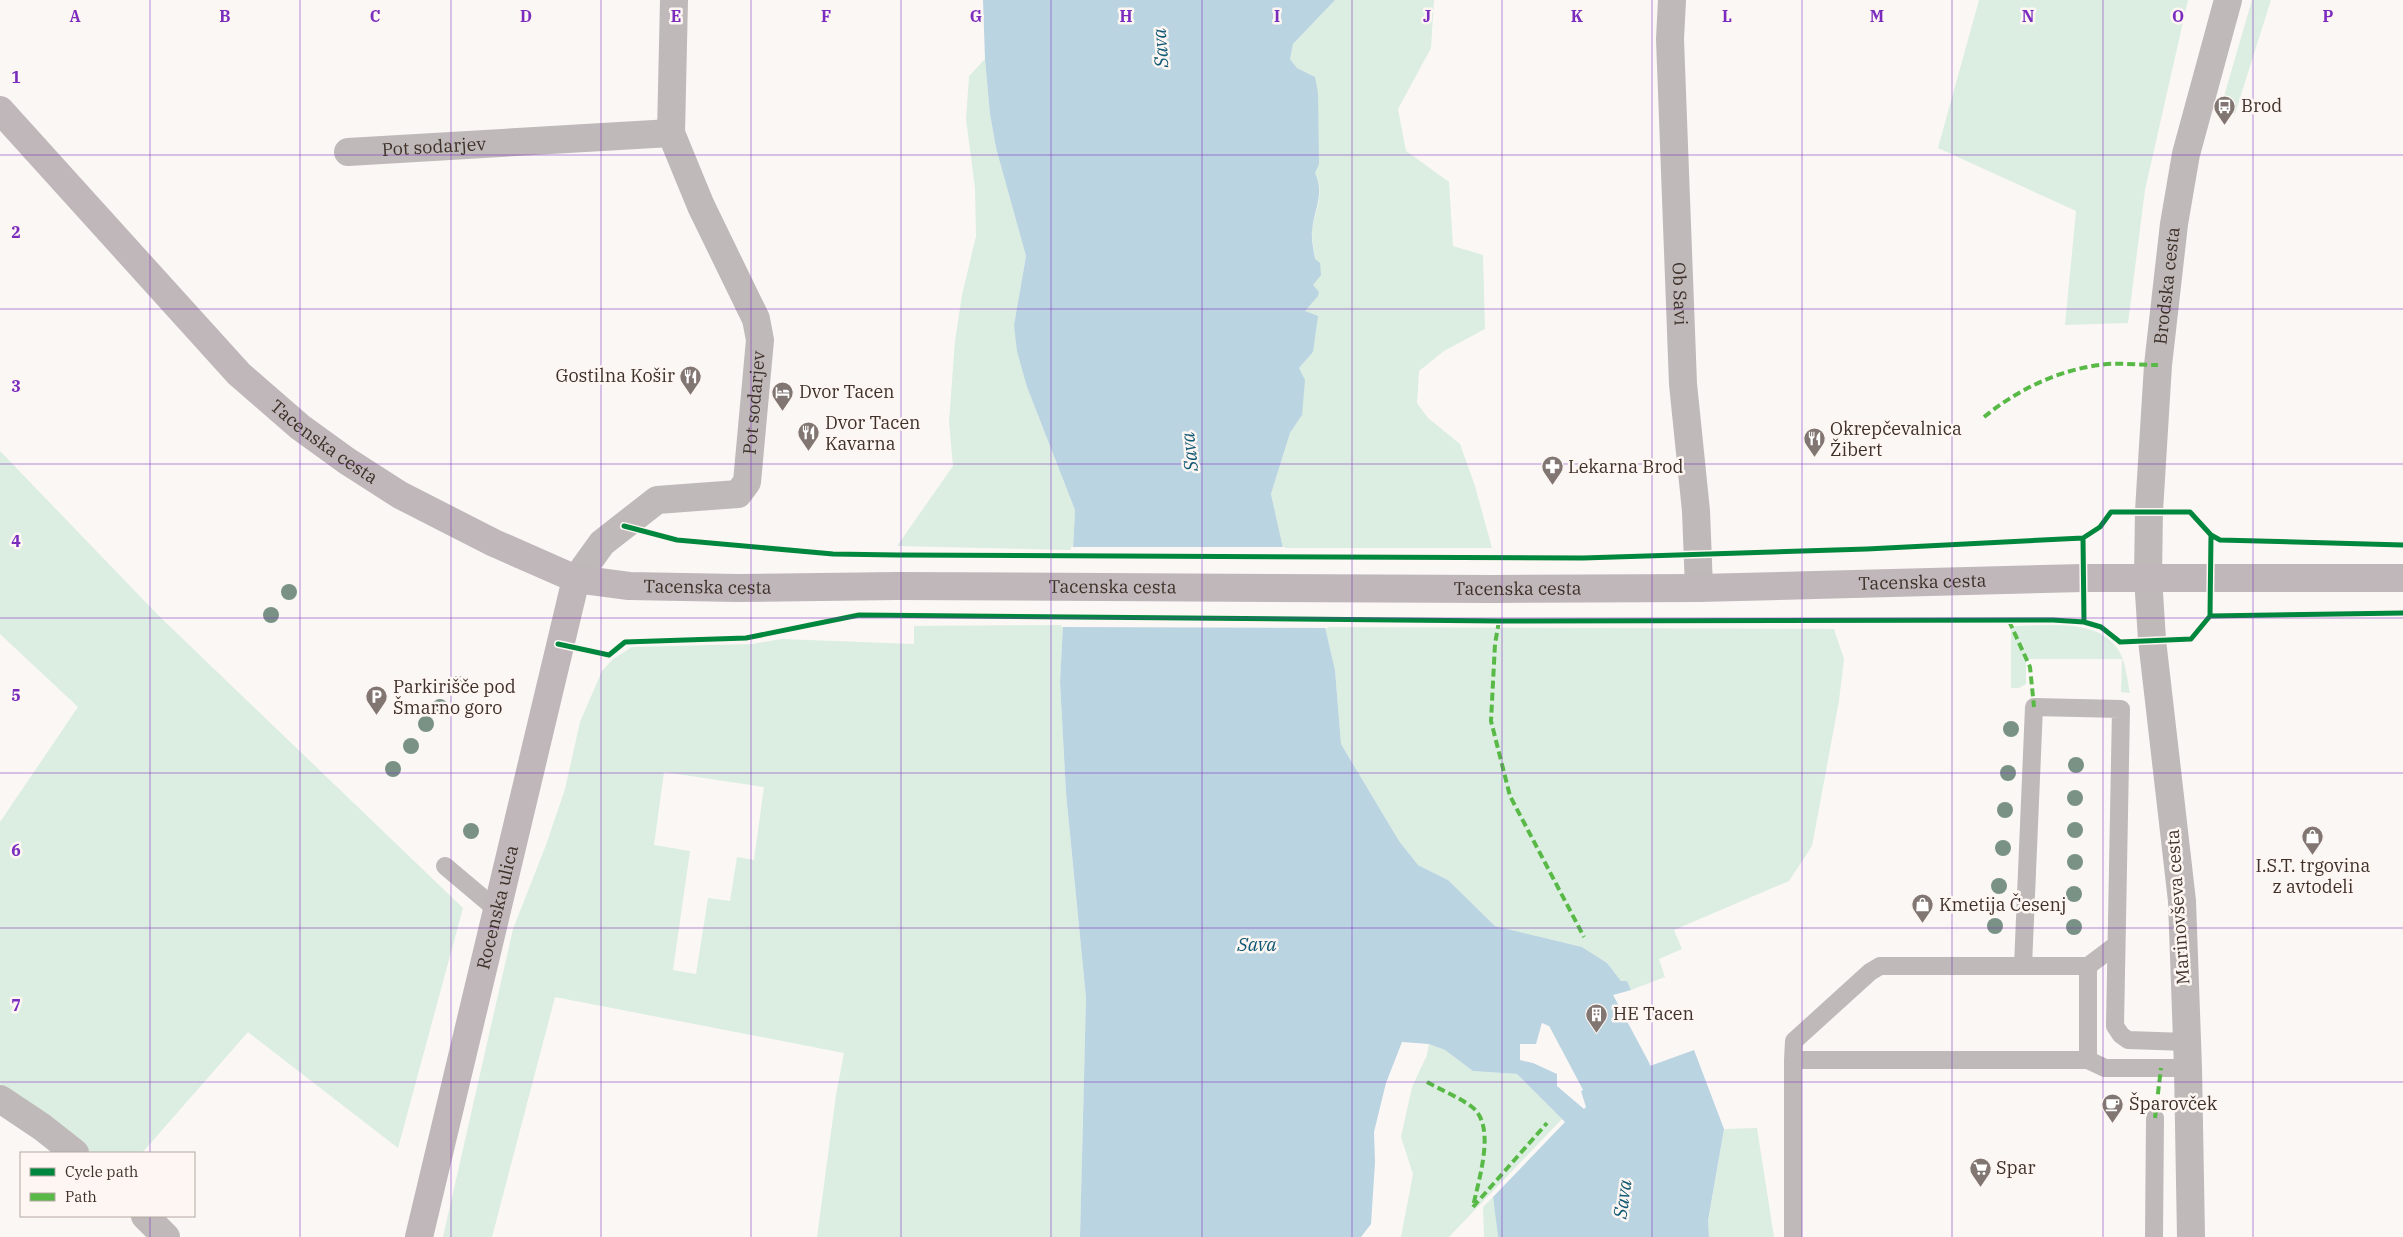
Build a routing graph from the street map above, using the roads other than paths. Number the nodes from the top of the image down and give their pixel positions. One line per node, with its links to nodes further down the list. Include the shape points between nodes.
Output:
1 (674, 0): 5 (street, Pot sodarjev)
2 (1672, 0): 10 (street, Ob Savi, via 1670,39 1683,384 1696,511)
3 (2228, 0): 8 (street, Brodska cesta, via 2186,154 2174,224 2156,386)
4 (0, 110): 7 (main road, Tacenska cesta, via 239,374 300,426 400,495 494,543)
5 (671, 133): 6 (street, Pot sodarjev); 7 (street, Pot sodarjev, via 701,206 756,320 760,340 747,482 738,494 657,500 602,543)
6 (348, 152)
7 (576, 578): 10 (main road, Tacenska cesta, via 629,586 737,588); 12 (main road, Rocenska ulica)
8 (2148, 578): 9 (main road, Tacenska cesta); 10 (main road, Tacenska cesta); 16 (street, Marinovševa cesta, via 2152,640 2182,901)
9 (2403, 578)
10 (1699, 588)
11 (446, 866): 12 (lane)
12 (496, 909): 24 (main road, Rocenska ulica)
13 (2116, 945): 14 (lane, via 2121,709 2034,707); 15 (lane); 16 (lane, via 2115,1026 2120,1035 2128,1040)
14 (2023, 966): 15 (lane); 17 (lane, via 1880,966 1794,1041)
15 (2088, 966): 18 (lane)
16 (2187, 1055): 18 (lane, via 2105,1068); 27 (street, Marinovševa cesta)
17 (1793, 1060): 18 (lane); 25 (lane)
18 (2088, 1060)
19 (0, 1099): 21 (street)
20 (2155, 1118): 26 (lane)
21 (74, 1152)
22 (146, 1217): 23 (street)
23 (166, 1237)
24 (419, 1237)
25 (1793, 1237)
26 (2154, 1237)
27 (2190, 1237)

